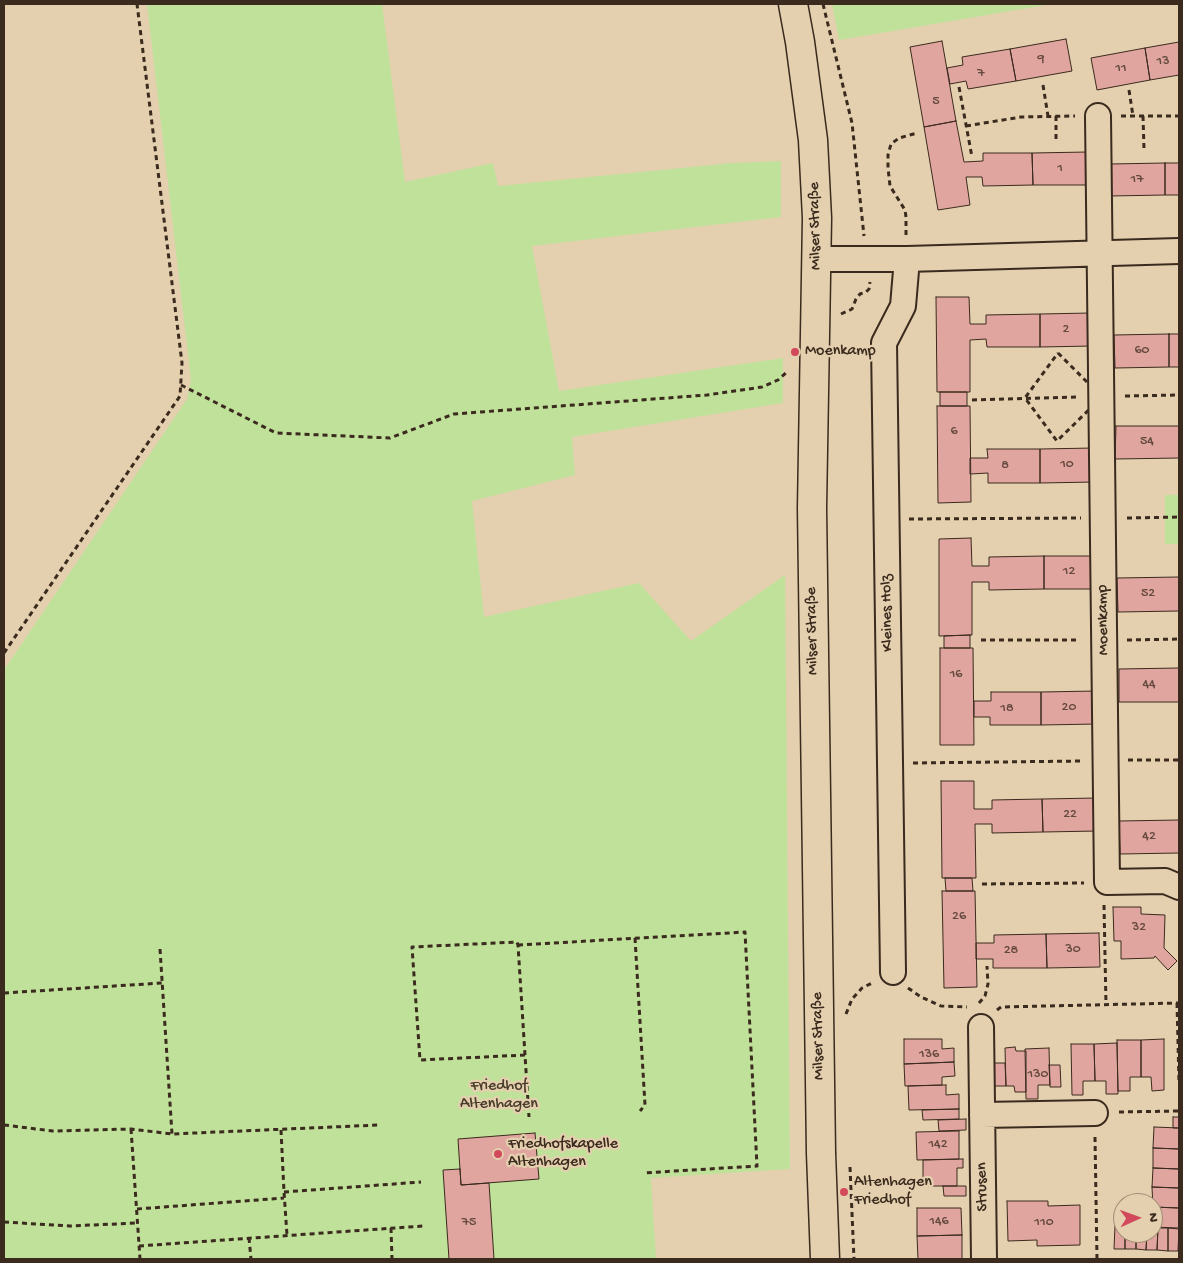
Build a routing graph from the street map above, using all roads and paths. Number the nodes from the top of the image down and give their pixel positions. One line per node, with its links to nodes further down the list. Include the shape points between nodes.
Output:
1 (137, 4): 22 (path, via 182,362)
2 (793, 4): 19 (main road, Milser Straße, via 813,140)
3 (823, 4): 16 (path, via 852,123)
4 (1043, 85): 7 (path)
5 (959, 87): 15 (path)
6 (1129, 90): 10 (path)
7 (1048, 116)
8 (1056, 116): 13 (path)
9 (1098, 116): 18 (street, Moenkamp)
10 (1133, 116)
11 (1143, 116): 14 (path)
12 (917, 133): 20 (path, via 891,144 888,155 890,186 906,217)
13 (1056, 141)
14 (1144, 149)
15 (972, 157)
16 (863, 224)
17 (1179, 251): 18 (street)
18 (1100, 253): 20 (street); 23 (street, Moenkamp)
19 (817, 259): 20 (street); 73 (main road, Milser Straße, via 812,508 820,1125)
20 (907, 259): 26 (street, Kleines Holz, via 904,306 884,343)
21 (793, 366): 22 (path, via 778,380 762,387 707,395 454,414 390,438 276,433)
22 (181, 385): 27 (path, via 180,396)
23 (1102, 397): 23 (path, via 1058,353 1025,398 1057,441); 25 (street, Moenkamp)
24 (1179, 517): 25 (path)
25 (1103, 518): 26 (path); 28 (street, Moenkamp)
26 (886, 519): 30 (street, Kleines Holz)
27 (4, 653)
28 (1106, 760): 29 (path); 30 (path); 31 (street, Moenkamp)
29 (1179, 760)
30 (890, 763): 38 (street, Kleines Holz)
31 (1107, 882): 32 (path); 33 (street, via 1165,881); 42 (path, via 1104,896)
32 (982, 884)
33 (1179, 887)
34 (635, 938): 35 (path); 47 (path, via 645,1105); 58 (path, via 745,932 757,1166)
35 (518, 945): 45 (path); 45 (path, via 517,942 412,947 420,1060)
36 (160, 949): 39 (path)
37 (987, 966): 38 (path, via 985,996 972,1007 941,1006 931,1002 911,991)
38 (893, 972): 43 (path, via 862,988 852,999)
39 (162, 983): 40 (path); 56 (path)
40 (4, 992)
41 (1178, 1003): 42 (path); 46 (path)
42 (1106, 1005): 44 (path, via 1001,1007)
43 (845, 1022)
44 (981, 1027): 50 (street, Strusen)
45 (525, 1055): 51 (path)
46 (1179, 1082)
47 (640, 1111)
48 (1179, 1111): 49 (path)
49 (1095, 1113): 50 (street); 76 (path)
50 (982, 1115): 75 (street, Strusen)
51 (528, 1117)
52 (4, 1125): 54 (path, via 53,1131)
53 (379, 1125): 55 (path)
54 (131, 1129): 56 (path); 62 (path)
55 (281, 1130): 56 (path); 60 (path)
56 (172, 1134)
57 (849, 1161): 74 (path)
58 (644, 1173)
59 (421, 1182): 60 (path)
60 (284, 1192): 61 (path)
61 (284, 1198): 62 (path); 67 (path)
62 (136, 1208): 64 (path)
63 (4, 1222): 64 (path, via 70,1226)
64 (137, 1223): 69 (path)
65 (423, 1226): 66 (path)
66 (390, 1228): 67 (path); 72 (path)
67 (287, 1236): 68 (path)
68 (249, 1238): 69 (path); 71 (path)
69 (139, 1246): 70 (path)
70 (140, 1259)
71 (251, 1259)
72 (392, 1259)
73 (825, 1259)
74 (854, 1259)
75 (984, 1259)
76 (1097, 1259)

